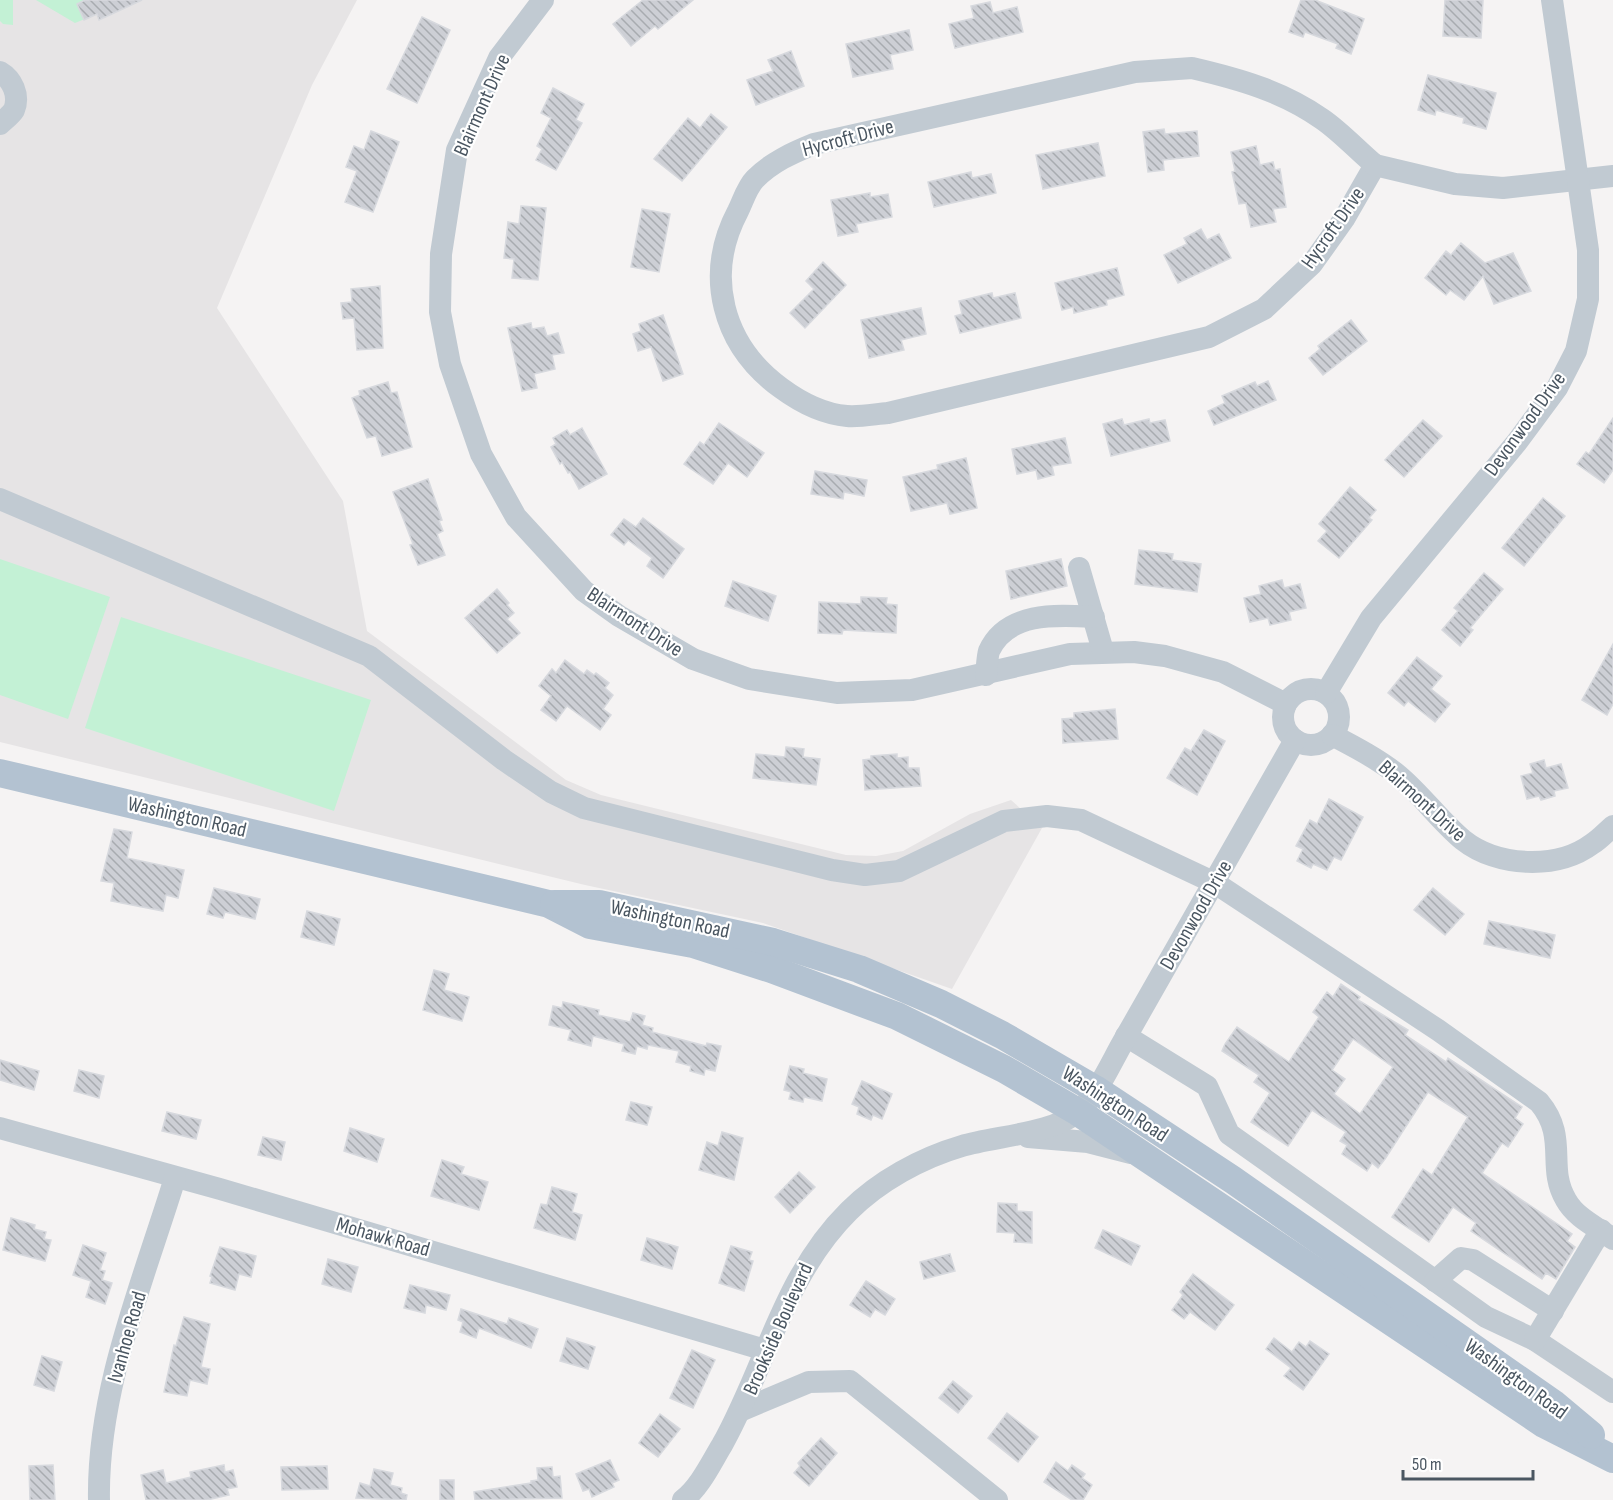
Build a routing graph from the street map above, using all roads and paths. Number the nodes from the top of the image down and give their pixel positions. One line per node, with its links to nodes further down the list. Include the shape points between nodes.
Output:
1 (543, 0): 12 (street, Blairmont Drive, via 500,58 458,150 441,254 440,312 450,364 480,454 516,517 584,591 693,659 749,679 837,693 912,690)
2 (1551, 0): 7 (street, Devonwood Drive)
3 (0, 72): 4 (street, via 8,76 16,93 14,111)
4 (0, 124)
5 (1375, 165): 5 (street, Hycroft Drive, via 1312,264 1264,309 1209,337 888,413 847,416 822,411 795,399 769,380 739,345 723,307 720,266 732,221 754,180 780,159 814,144 1135,72 1192,68 1244,80 1291,99 1324,120); 7 (street, Hycroft Drive, via 1455,184 1503,188)
6 (1613, 176): 7 (street, Hycroft Drive)
7 (1579, 181): 13 (street, Devonwood Drive, via 1588,250 1588,299 1576,351 1557,388 1517,442 1388,594)
8 (0, 499): 19 (street, via 369,656 513,766 551,792 585,808 820,868 865,875 899,871 1004,821 1059,816 1101,827)
9 (1079, 568): 10 (street)
10 (1094, 617): 11 (street); 12 (street, via 1059,615 1023,620 1001,635 989,652)
11 (1103, 651): 12 (street, Blairmont Drive, via 1070,654); 14 (street, Blairmont Drive, via 1196,663 1223,672)
12 (986, 675)
13 (1326, 693): 14 (street, via 1317,689 1299,691); 15 (street, via 1337,708)
14 (1286, 704): 16 (street, via 1283,720)
15 (1332, 735): 16 (street, via 1311,745); 18 (street, Blairmont Drive, via 1400,776 1464,840 1510,861 1538,862 1561,857 1591,845)
16 (1295, 740): 19 (street, Devonwood Drive)
17 (0, 773): 20 (main road, Washington Road)
18 (1613, 826)
19 (1215, 883): 21 (street, Devonwood Drive); 28 (street, via 1438,1030 1539,1102 1551,1116 1557,1171 1566,1201 1581,1217)
20 (549, 904): 22 (main road, Washington Road, via 599,904 694,923 859,969 992,1029); 23 (main road, Washington Road, via 590,925 682,941 897,1016 986,1059)
21 (1126, 1036): 22 (street, Devonwood Drive); 29 (street, via 1207,1086 1229,1134)
22 (1095, 1089): 23 (street, Devonwood Drive); 35 (main road, Washington Road, via 1233,1180 1544,1397)
23 (1078, 1112): 25 (street, Brookside Boulevard, via 1045,1127); 26 (main road, Washington Road)
24 (0, 1128): 27 (street, Mohawk Road)
25 (1008, 1135): 26 (street, via 1088,1142); 32 (street, Brookside Boulevard, via 933,1156 893,1177 851,1208 818,1244 805,1265)
26 (1145, 1156): 36 (main road, Washington Road, via 1544,1424)
27 (175, 1178): 32 (street, Mohawk Road); 37 (street, Ivanhoe Road, via 117,1365 99,1457)
28 (1607, 1234): 30 (street)
29 (1435, 1281): 30 (street, via 1461,1258 1473,1260); 31 (street, via 1486,1317)
30 (1553, 1311): 31 (street)
31 (1535, 1340): 33 (street)
32 (765, 1350): 34 (street, Brookside Boulevard)
33 (1613, 1392)
34 (742, 1410): 38 (street, via 707,1472); 39 (street, Brookside Boulevard, via 809,1382 850,1382)
35 (1613, 1454)
36 (1613, 1459)
37 (99, 1500)
38 (683, 1500)
39 (998, 1500)

